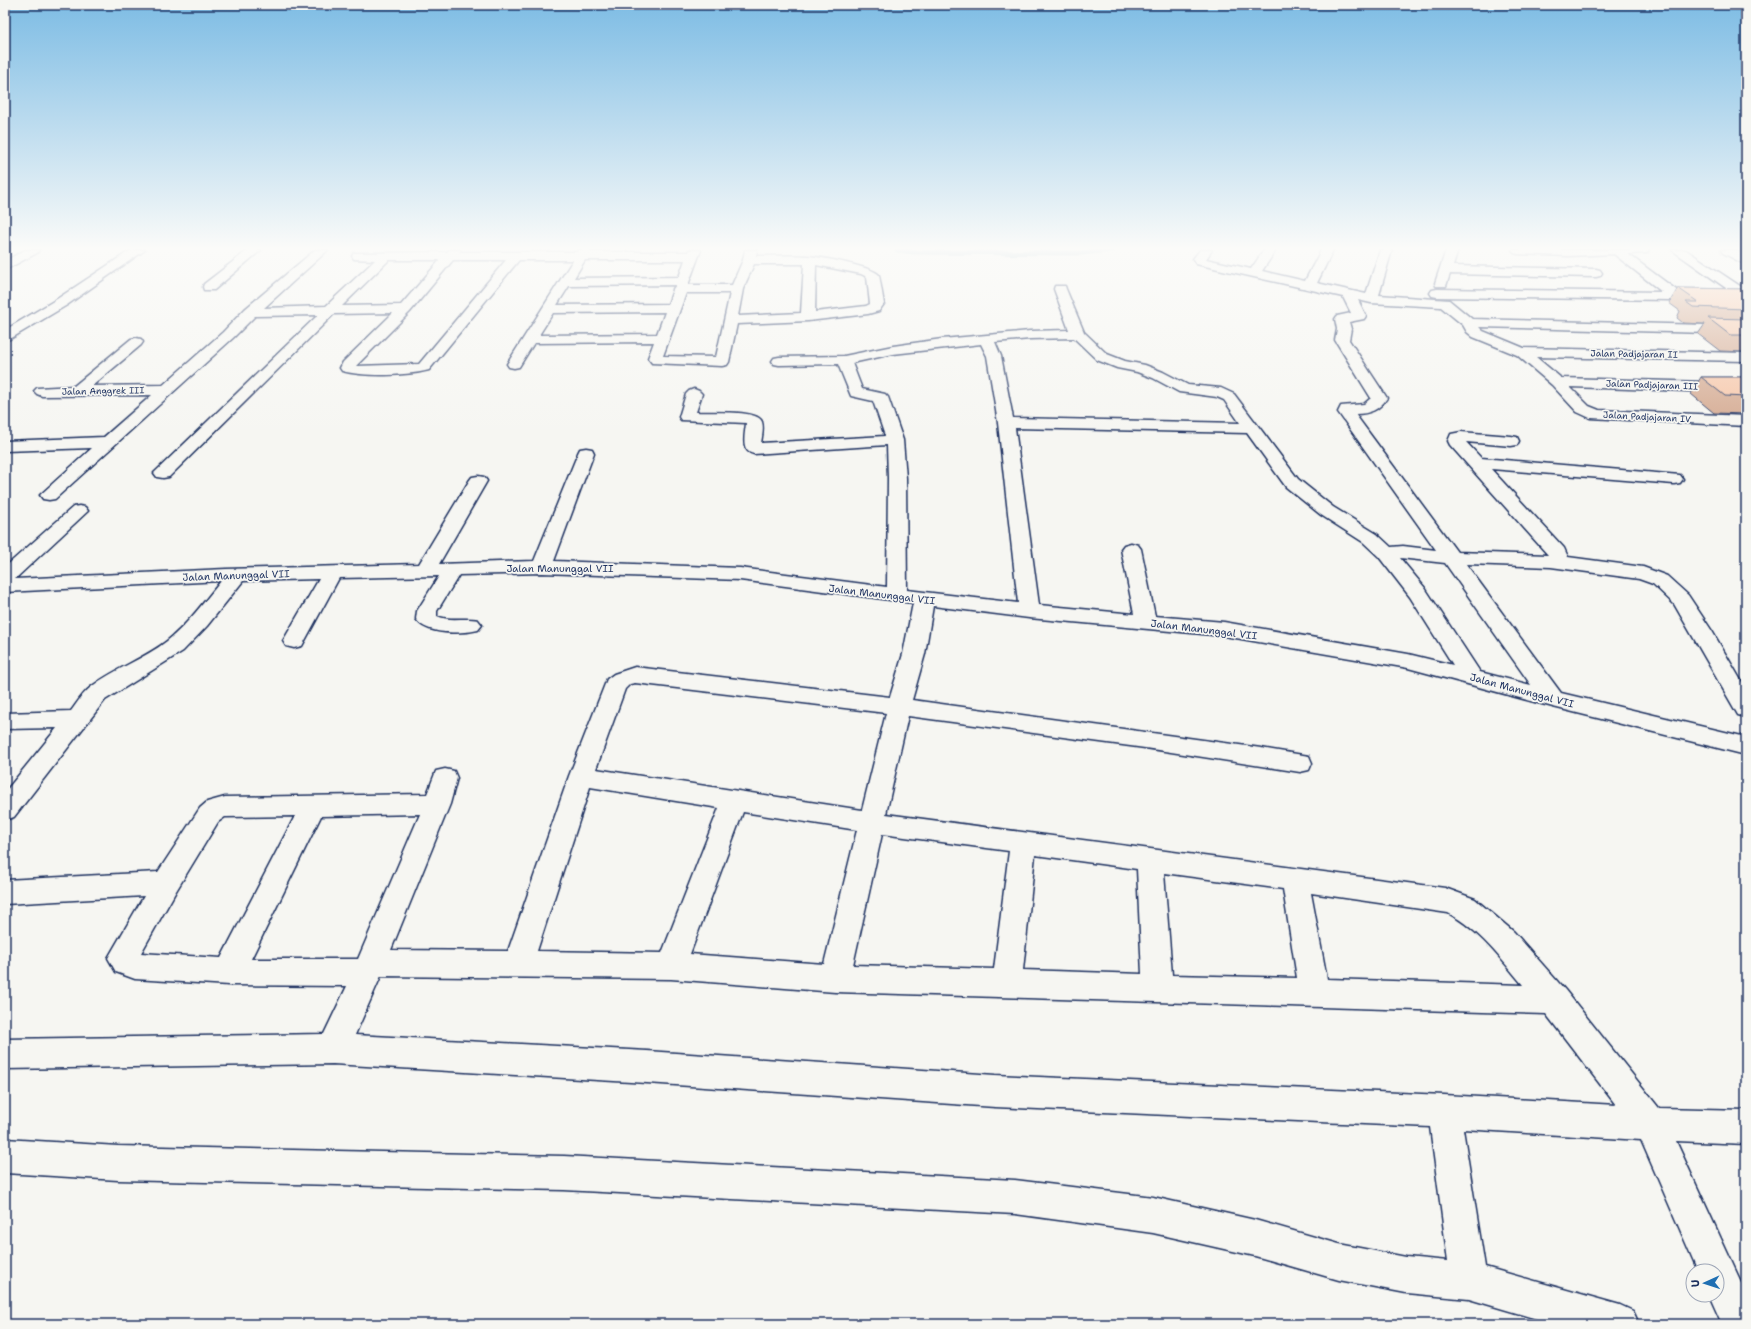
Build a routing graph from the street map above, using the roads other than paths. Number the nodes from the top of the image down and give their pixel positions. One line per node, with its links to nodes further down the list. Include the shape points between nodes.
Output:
1 (45, 312): 21 (street)
2 (250, 312): 34 (street, via 228,335)
3 (327, 312): 50 (street)
4 (402, 312): 5 (street, via 347,368 356,370 424,367)
5 (470, 312)
6 (546, 312): 23 (street)
7 (672, 312): 22 (street)
8 (733, 312): 16 (street)
9 (808, 312): 15 (street)
10 (853, 312): 15 (street)
11 (1069, 312): 20 (street)
12 (1357, 312): 57 (street, via 1359,316 1342,319 1342,340 1379,398 1376,405 1370,408 1347,409 1346,412)
13 (1455, 312): 17 (street, Jalan Padjajaran IV)
14 (1643, 312): 18 (street)
15 (808, 318): 16 (street)
16 (731, 320): 22 (street, via 722,362 656,360)
17 (1469, 323): 18 (street); 26 (street, Jalan Padjajaran IV, via 1478,334)
18 (1658, 328): 19 (street)
19 (1745, 332)
20 (1078, 334): 24 (street, via 1030,335); 37 (street, via 1102,357 1111,361 1140,368 1184,389)
21 (5, 336)
22 (662, 338): 23 (street)
23 (529, 339): 30 (street)
24 (986, 340): 28 (street, via 942,343); 40 (street, via 994,356)
25 (136, 342): 36 (street)
26 (1522, 352): 27 (street, Jalan Padjajaran II); 32 (street, Jalan Padjajaran IV)
27 (1746, 357)
28 (844, 360): 29 (street, via 779,361); 42 (street, via 856,393 879,396)
29 (791, 361)
30 (514, 364)
31 (1224, 377): 37 (street)
32 (1557, 382): 33 (street, Jalan Padjajaran III); 39 (street, Jalan Padjajaran IV, via 1583,409 1596,415)
33 (1746, 388)
34 (164, 390): 36 (street, Jalan Anggrek III); 44 (street)
35 (42, 391): 36 (street, Jalan Anggrek III)
36 (77, 391)
37 (1221, 392): 41 (street, via 1229,396)
38 (694, 394): 42 (street, via 687,417 753,419 754,449)
39 (1746, 421)
40 (1006, 424): 41 (street); 68 (street)
41 (1252, 428): 56 (street, via 1292,483 1318,505 1370,538)
42 (895, 440): 66 (street)
43 (1512, 441): 49 (street, via 1457,438 1456,441)
44 (107, 442): 45 (street); 48 (street)
45 (5, 446)
46 (586, 453): 59 (street)
47 (5, 456): 48 (street)
48 (90, 457): 53 (street)
49 (1476, 463): 51 (street); 58 (street, via 1557,552 1558,557)
50 (163, 473)
51 (1674, 479)
52 (478, 481): 60 (street)
53 (49, 495)
54 (79, 511): 64 (street)
55 (1131, 549): 69 (street)
56 (1386, 553): 57 (street, via 1403,552); 72 (street, via 1418,592)
57 (1451, 558): 58 (street); 73 (street)
58 (1551, 561): 75 (street, via 1643,574 1660,580 1682,600)
59 (542, 567): 61 (street, Jalan Manunggal VII); 66 (street, Jalan Manunggal VII, via 740,574)
60 (426, 569): 61 (street, Jalan Manunggal VII); 62 (street, Jalan Manunggal VII)
61 (453, 569): 70 (street, via 427,611 426,619 438,625)
62 (333, 572): 63 (street, Jalan Manunggal VII); 71 (street)
63 (237, 575): 65 (street, Jalan Manunggal VII); 76 (street, via 176,646 112,683 97,694)
64 (5, 578)
65 (5, 586)
66 (897, 595): 67 (street, Jalan Manunggal VII)
67 (924, 599): 68 (street, Jalan Manunggal VII); 74 (street, via 914,654)
68 (1029, 611): 69 (street, Jalan Manunggal VII)
69 (1146, 621): 72 (street, Jalan Manunggal VII, via 1255,634 1408,660)
70 (472, 625)
71 (294, 641)
72 (1471, 676): 73 (street, Jalan Manunggal VII)
73 (1553, 699): 78 (street, Jalan Manunggal VII)
74 (899, 706): 79 (street, via 1163,742); 80 (street, via 635,675 622,679 615,685); 86 (street)
75 (1746, 709)
76 (76, 719): 77 (street); 85 (street)
77 (5, 721)
78 (1746, 746)
79 (1300, 764)
80 (581, 776): 82 (street); 92 (street)
81 (445, 778): 83 (street)
82 (734, 802): 86 (street); 93 (street)
83 (436, 804): 84 (street); 94 (street)
84 (313, 806): 90 (street, via 216,809 209,815); 95 (street)
85 (5, 810)
86 (872, 822): 87 (street); 96 (street)
87 (1023, 842): 88 (street); 97 (street)
88 (1150, 860): 89 (street); 98 (street)
89 (1295, 880): 99 (street); 100 (street, via 1445,900 1457,904 1490,927)
90 (166, 884): 91 (street); 95 (street, via 124,956 126,962 135,966)
91 (5, 892)
92 (519, 963): 93 (street); 94 (street)
93 (671, 966): 96 (street)
94 (369, 968): 95 (street); 101 (street)
95 (229, 972)
96 (835, 978): 97 (street)
97 (1007, 983): 98 (street)
98 (1158, 988): 99 (street)
99 (1314, 992): 100 (street)
100 (1554, 1000): 104 (street)
101 (333, 1049): 102 (street); 103 (street, via 639,1066 995,1091)
102 (5, 1054)
103 (1444, 1111): 104 (street); 108 (street)
104 (1651, 1124): 105 (street); 107 (street)
105 (1746, 1127)
106 (5, 1156): 108 (street, via 118,1163 564,1173 1015,1197 1153,1215 1255,1238 1339,1262 1406,1275)
107 (1713, 1263)
108 (1469, 1281): 110 (street)
109 (1725, 1289): 111 (street)
110 (1620, 1324)
111 (1741, 1324)

